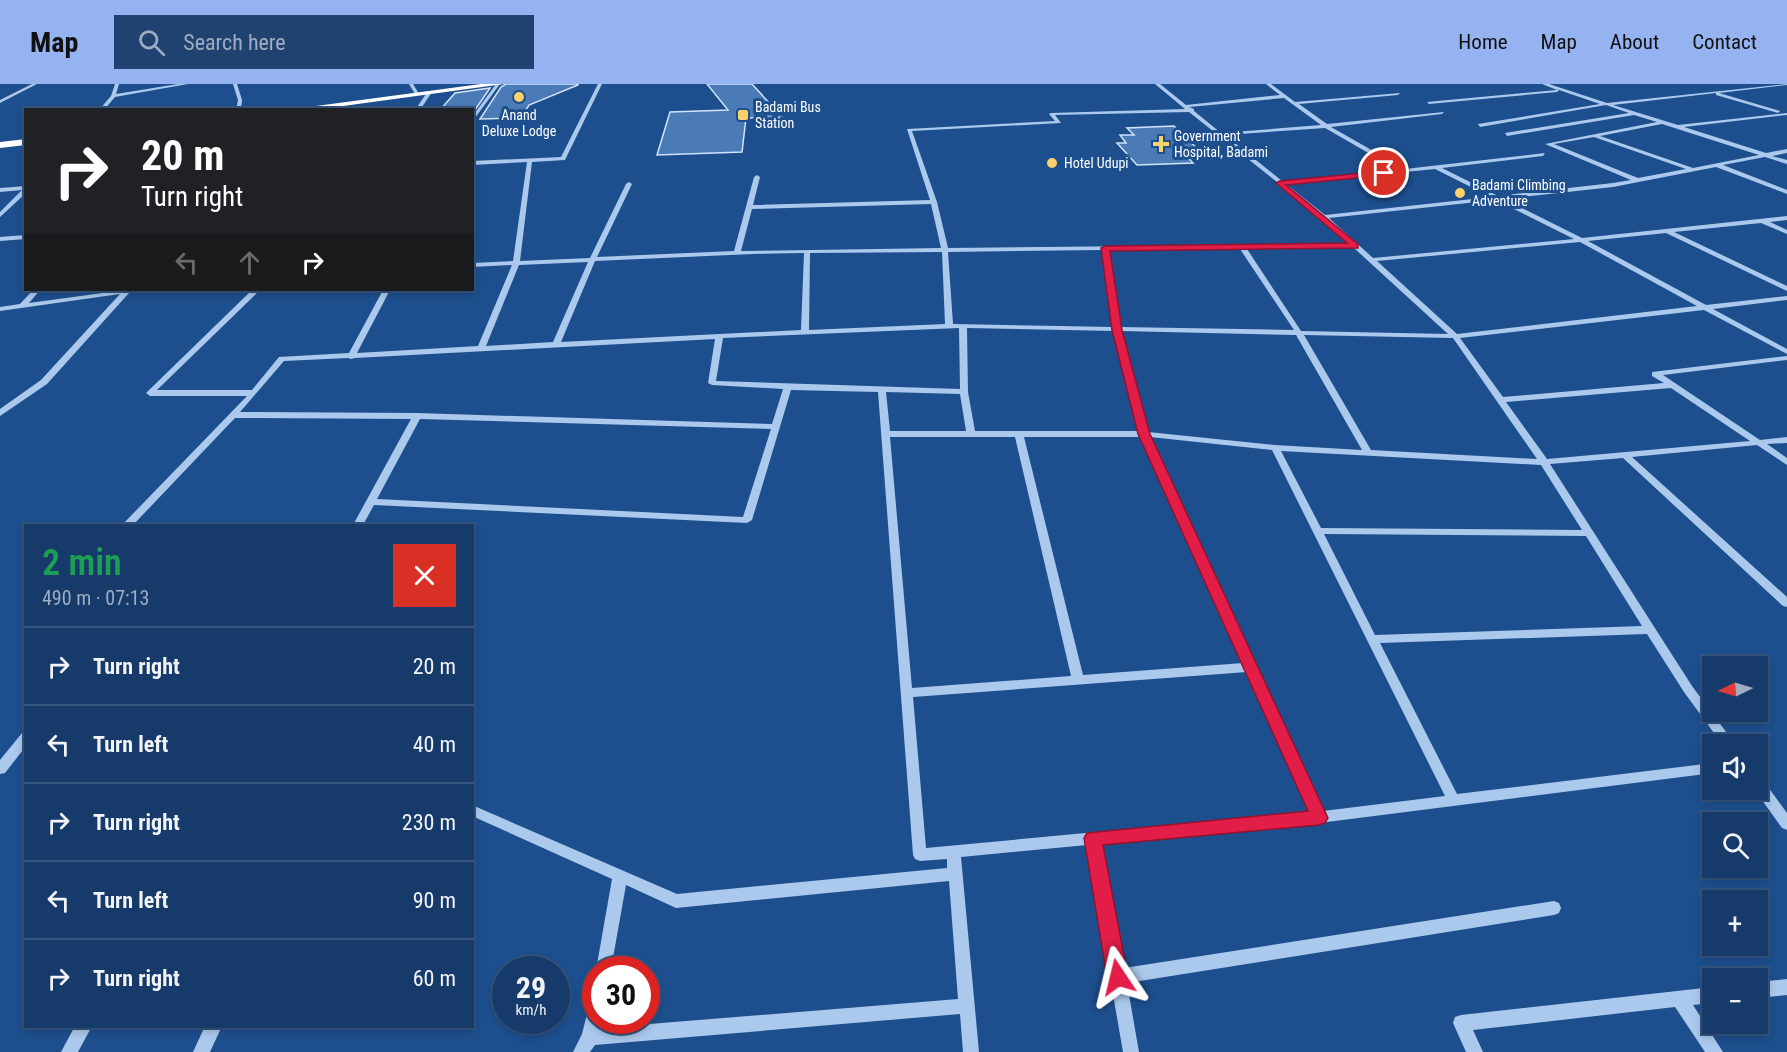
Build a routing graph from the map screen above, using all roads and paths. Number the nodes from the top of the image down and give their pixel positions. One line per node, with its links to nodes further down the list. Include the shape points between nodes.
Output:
1 (35, 84): 19 (street)
2 (117, 84): 17 (street)
3 (186, 84): 17 (street)
4 (235, 84): 24 (street)
5 (411, 84): 15 (street)
6 (499, 84): 13 (highway); 31 (street)
7 (600, 84): 44 (street, via 563,159)
8 (1157, 84): 27 (street)
9 (1268, 84): 18 (street)
10 (1545, 84): 12 (street)
11 (1787, 84): 14 (street)
12 (1564, 90): 21 (street); 22 (street)
13 (430, 92): 15 (highway); 26 (street)
14 (1712, 92): 22 (street); 30 (street)
15 (417, 93): 25 (highway)
16 (1398, 94): 20 (street)
17 (113, 96): 23 (street)
18 (1285, 96): 20 (street); 27 (street)
19 (0, 102)
20 (1295, 103): 33 (street)
21 (1429, 103)
22 (1606, 104): 29 (street); 34 (street)
23 (103, 108)
24 (238, 108)
25 (305, 108)
26 (418, 108)
27 (1189, 108): 36 (street); 60 (street, via 1051,114 1059,122 909,130)
28 (1442, 112): 33 (street)
29 (1635, 113): 32 (street); 37 (street)
30 (1786, 114): 35 (street)
31 (474, 118)
32 (1664, 122): 35 (street); 38 (street)
33 (1326, 126): 36 (street); 50 (street)
34 (1480, 126)
35 (1677, 126): 43 (street)
36 (1221, 134): 53 (street)
37 (1508, 134)
38 (1594, 135): 49 (street); 52 (street, via 1548,144)
39 (24, 142): 40 (highway)
40 (0, 145)
41 (1787, 151): 43 (street)
42 (1543, 154): 48 (street)
43 (1763, 154): 45 (street); 47 (street)
44 (530, 160): 46 (street); 79 (street)
45 (1787, 162)
46 (474, 163)
47 (1716, 164): 49 (street); 58 (street)
48 (1436, 167): 50 (street); 59 (street)
49 (1692, 169): 52 (street)
50 (1405, 171): 53 (street)
51 (757, 177): 61 (street)
52 (1637, 180): 59 (street)
53 (1280, 183): 63 (street)
54 (629, 184): 77 (street)
55 (24, 189): 56 (street)
56 (0, 190)
57 (24, 191): 62 (street)
58 (1787, 192)
59 (1502, 198): 63 (street); 70 (street)
60 (934, 202): 61 (street); 74 (street)
61 (749, 207): 76 (street)
62 (0, 215)
63 (1324, 218): 71 (street)
64 (1787, 218): 65 (street)
65 (1762, 221): 66 (street); 67 (street)
66 (1667, 231): 70 (street); 81 (street)
67 (1787, 232)
68 (24, 237): 69 (street)
69 (0, 239)
70 (1581, 240): 78 (street); 89 (street)
71 (1355, 246): 72 (street); 78 (street)
72 (1242, 247): 73 (street); 95 (street)
73 (1105, 248): 74 (street); 93 (street)
74 (945, 250): 75 (street); 92 (street)
75 (807, 251): 76 (street); 94 (street)
76 (737, 253): 77 (street)
77 (592, 260): 79 (street); 98 (street)
78 (1371, 260): 97 (street)
79 (516, 263): 80 (street); 99 (street)
80 (474, 265)
81 (1787, 289)
82 (35, 291): 88 (street)
83 (121, 291): 88 (street)
84 (126, 291): 109 (street, via 44,382)
85 (255, 291): 107 (street, via 150,393)
86 (385, 291): 101 (street)
87 (1787, 298): 89 (street)
88 (21, 307): 90 (street)
89 (1704, 308): 97 (street); 100 (street)
90 (0, 309)
91 (963, 326): 92 (street); 93 (street); 106 (street)
92 (949, 327): 94 (street)
93 (1117, 330): 95 (street); 116 (street)
94 (805, 332): 96 (street)
95 (1299, 333): 97 (street); 120 (street)
96 (719, 336): 98 (street); 104 (street, via 712,383)
97 (1455, 336): 108 (street)
98 (556, 344): 99 (street)
99 (482, 349): 101 (street)
100 (1787, 352)
101 (351, 357): 107 (street, via 282,359)
102 (1787, 358): 103 (street, via 1655,374)
103 (1673, 385): 108 (street); 118 (street)
104 (789, 387): 105 (street); 112 (street)
105 (882, 389): 106 (street); 113 (street)
106 (964, 392): 114 (street)
107 (254, 393): 110 (street)
108 (1500, 400): 122 (street)
109 (0, 413)
110 (233, 415): 111 (street); 125 (street)
111 (417, 416): 112 (street); 124 (street)
112 (776, 427): 124 (street, via 747,520)
113 (888, 434): 114 (street); 134 (street)
114 (971, 434): 115 (street)
115 (1019, 434): 116 (street); 133 (street)
116 (1144, 434): 119 (street); 132 (street)
117 (1787, 440): 118 (street)
118 (1760, 442): 121 (street); 123 (street)
119 (1275, 448): 120 (street); 127 (street)
120 (1368, 453): 122 (street)
121 (1624, 454): 122 (street); 129 (street)
122 (1544, 462): 128 (street)
123 (1787, 462)
124 (370, 502): 126 (street)
125 (128, 524)
126 (359, 524)
127 (1317, 531): 128 (street); 131 (street)
128 (1589, 533): 130 (street)
129 (1787, 603)
130 (1651, 630): 131 (street); 135 (street)
131 (1372, 639): 140 (street)
132 (1251, 667): 133 (street); 142 (street)
133 (1078, 680): 134 (street)
134 (907, 693): 145 (street, via 920,855)
135 (1722, 734)
136 (24, 739): 137 (street)
137 (0, 769)
138 (1702, 769): 140 (street)
139 (1768, 798): 143 (street)
140 (1454, 801): 142 (street)
141 (474, 811): 147 (street)
142 (1319, 818): 144 (street)
143 (1787, 824)
144 (1093, 838): 145 (street); 150 (street)
145 (954, 851): 146 (street)
146 (955, 874): 147 (street, via 675,901); 155 (street)
147 (620, 876): 149 (street)
148 (1554, 908): 150 (street)
149 (605, 956)
150 (1118, 977): 164 (street)
151 (1787, 987): 152 (street)
152 (1768, 989)
153 (1702, 996): 154 (street)
154 (1679, 999): 165 (street, via 1461,1023); 166 (street)
155 (967, 1006): 159 (street); 163 (street)
156 (83, 1028): 160 (street)
157 (213, 1028): 161 (street)
158 (591, 1034): 159 (street)
159 (590, 1037): 162 (street)
160 (69, 1052)
161 (201, 1052)
162 (581, 1052)
163 (971, 1052)
164 (1131, 1052)
165 (1475, 1052)
166 (1715, 1052)

